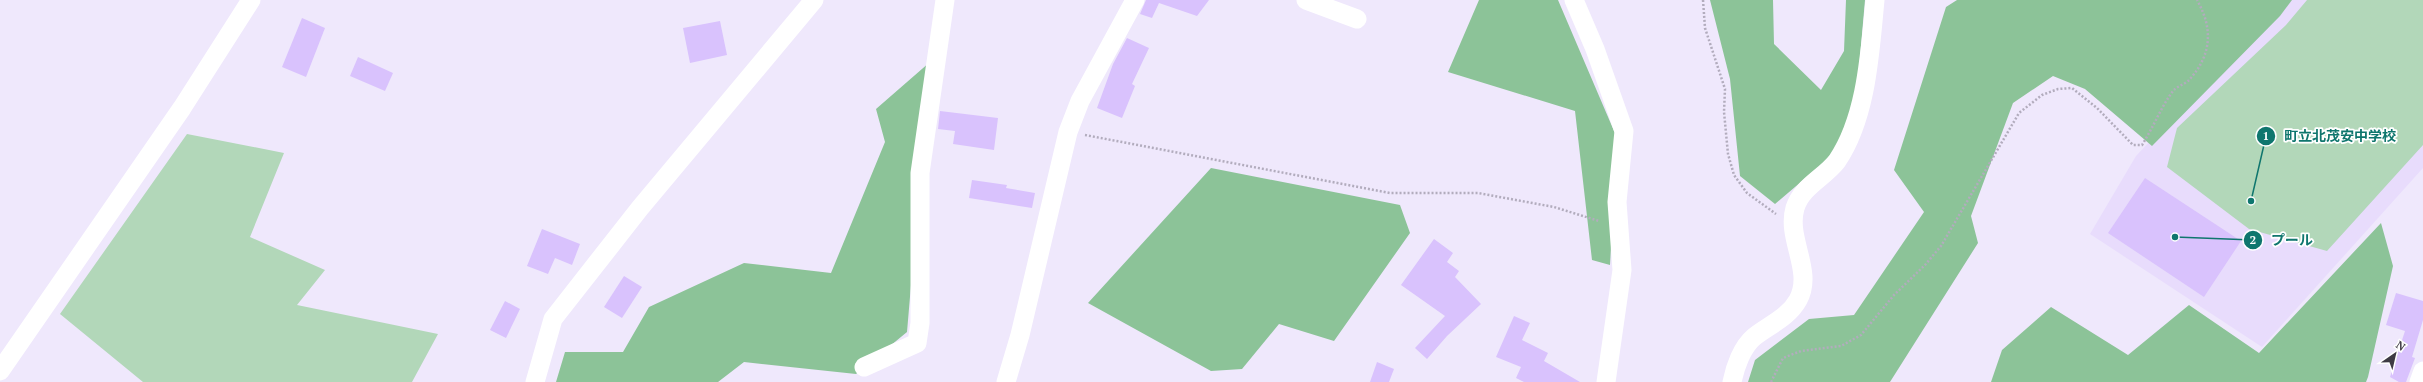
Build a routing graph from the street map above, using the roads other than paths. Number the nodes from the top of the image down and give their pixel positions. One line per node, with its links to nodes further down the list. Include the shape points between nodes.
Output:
1 (251, 0): 9 (street, via 182,108)
2 (814, 0): 13 (street, via 640,208 553,319)
3 (945, 0): 10 (street, via 920,173 920,324 917,343)
4 (1135, 0): 14 (street, via 1080,101 1068,132 1020,335)
5 (1306, 0): 8 (street)
6 (1574, 0): 15 (street, via 1595,49 1624,131 1617,202 1622,270)
7 (1874, 0): 16 (street, via 1868,76 1850,135 1836,161 1805,191 1796,208 1793,226 1804,282 1798,300 1784,318 1753,338 1735,366)
8 (1357, 19)
9 (6, 352): 11 (street)
10 (864, 367)
11 (0, 371)
12 (2423, 371): 17 (street)
13 (535, 382)
14 (1006, 382)
15 (1606, 382)
16 (1732, 382)
17 (2419, 382)

